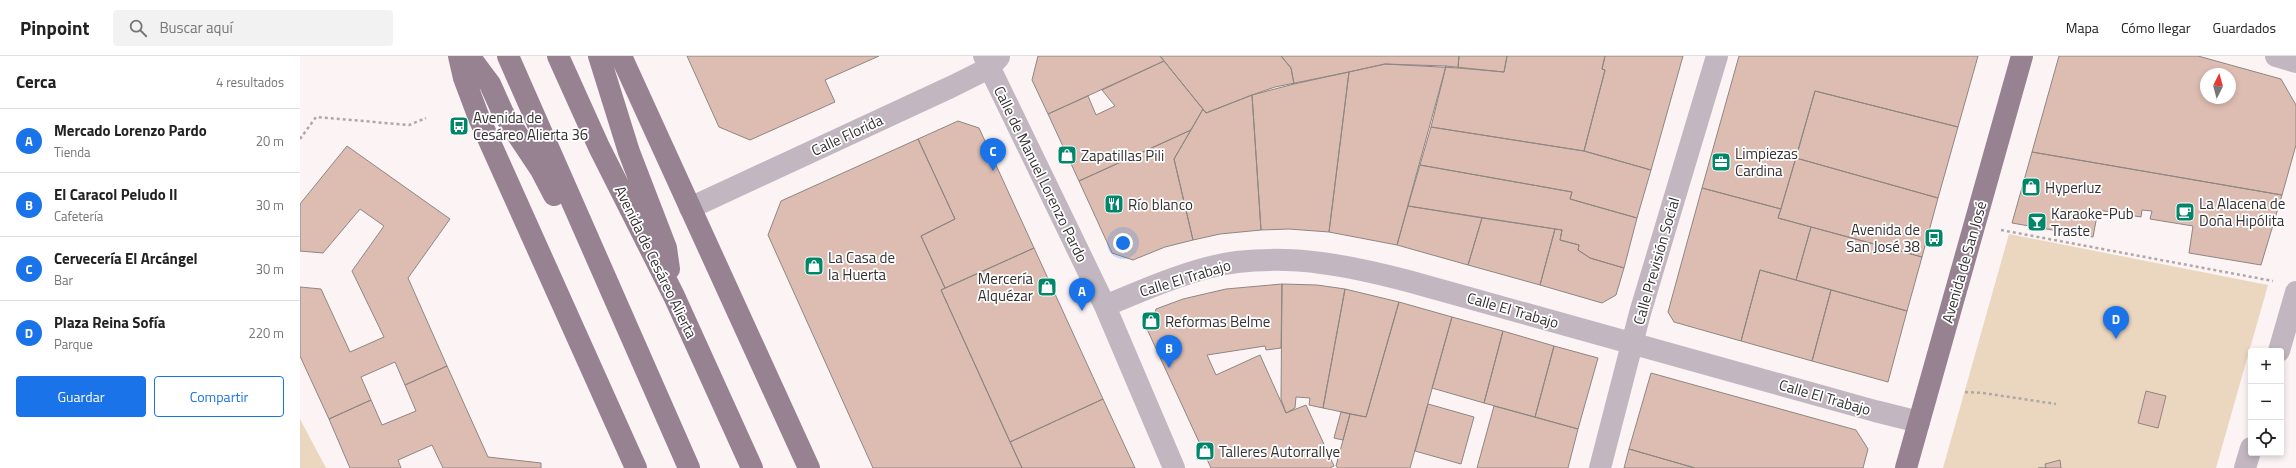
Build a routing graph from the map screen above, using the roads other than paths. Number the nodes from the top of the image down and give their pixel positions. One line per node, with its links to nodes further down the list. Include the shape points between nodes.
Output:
1 (460, 56): 21 (main road, via 471,99)
2 (469, 56): 13 (main road, via 490,84 503,113 541,170 570,230)
3 (508, 56): 13 (main road)
4 (558, 56): 15 (main road, Avenida de Cesáreo Alierta, via 599,147)
5 (600, 56): 15 (main road, via 629,152 666,248)
6 (621, 56): 12 (main road)
7 (1717, 56): 17 (street, Calle Previsión Social)
8 (2022, 56): 19 (main road, Avenida de San José)
9 (2276, 56): 11 (street)
10 (991, 60): 12 (street, Calle Florida); 16 (street, Calle de Manuel Lorenzo Pardo)
11 (2296, 62)
12 (690, 208): 24 (main road)
13 (607, 286): 22 (main road)
14 (2288, 287): 18 (street)
15 (674, 296): 23 (main road, Avenida de Cesáreo Alierta)
16 (1104, 306): 17 (street, Calle El Trabajo, via 1152,286 1236,262 1320,261 1387,275); 25 (street, Calle de Manuel Lorenzo Pardo)
17 (1632, 343): 19 (street, Calle El Trabajo, via 1875,412); 26 (street, Calle Previsión Social)
18 (2279, 348)
19 (1919, 422): 27 (main road, Avenida de San José)
20 (2249, 456): 28 (street)
21 (636, 468)
22 (689, 468)
23 (752, 468)
24 (809, 468)
25 (1174, 468)
26 (1600, 468)
27 (1906, 468)
28 (2245, 468)

